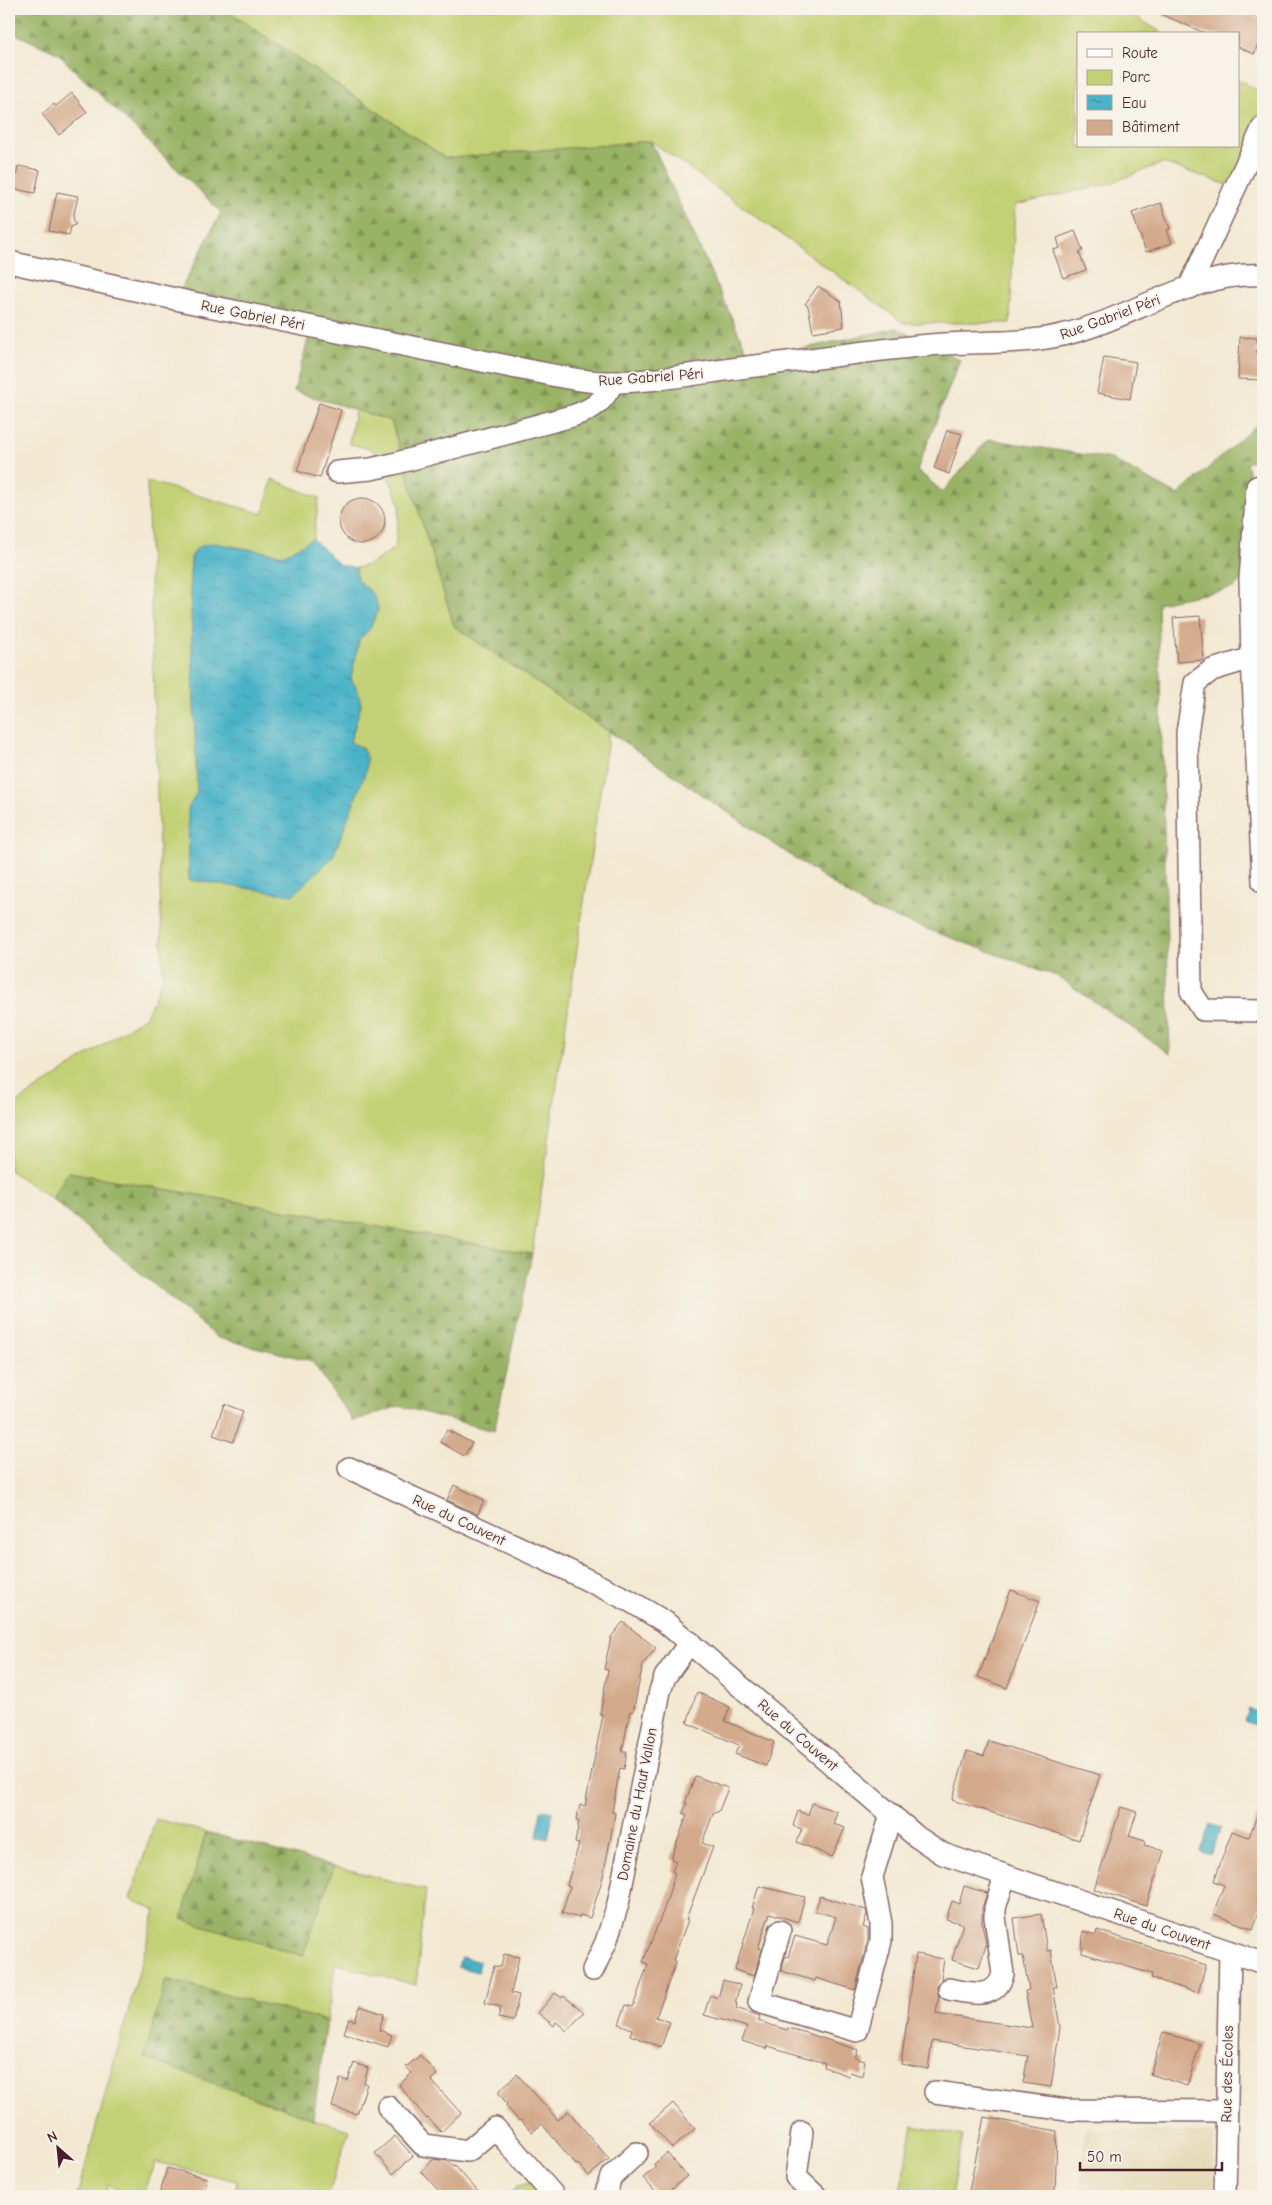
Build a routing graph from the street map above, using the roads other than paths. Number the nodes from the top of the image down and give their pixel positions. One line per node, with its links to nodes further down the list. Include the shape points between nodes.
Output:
1 (1263, 127): 4 (street)
2 (9, 262): 5 (street, Rue Gabriel Péri, via 218,308 568,378)
3 (1263, 275): 4 (street, Rue Gabriel Péri, via 1233,276)
4 (1189, 288): 5 (street, Rue Gabriel Péri, via 1083,330 1044,339 930,345)
5 (613, 382): 6 (street, via 607,394 590,410 572,416 393,464)
6 (336, 472)
7 (1260, 486): 8 (street, via 1250,564)
8 (1252, 658): 9 (street); 10 (street, via 1212,670 1195,683 1186,733 1190,991 1203,1010)
9 (1263, 882)
10 (1263, 1011)
11 (349, 1468): 12 (street, Rue du Couvent, via 630,1601)
12 (690, 1642): 13 (street, Rue du Couvent); 18 (street, Domaine du Haut Vallon, via 669,1671 660,1691 618,1904)
13 (891, 1815): 14 (street, Rue du Couvent, via 943,1854); 15 (street, via 872,1877 881,1923 881,1942 857,2031 759,2002)
14 (1005, 1876): 16 (street, Rue du Couvent); 19 (street, via 995,1908 1002,1981 997,1988 981,1994)
15 (780, 1931)
16 (1230, 1952): 17 (street, Rue du Couvent); 22 (street, Rue des Écoles)
17 (1263, 1963)
18 (593, 1970)
19 (949, 1989)
20 (935, 2092): 22 (street, via 1067,2110)
21 (388, 2107): 25 (street, via 422,2146 468,2151 495,2128)
22 (1227, 2111): 28 (street, Rue des Écoles)
23 (802, 2132): 27 (street, via 796,2177)
24 (637, 2153): 26 (street, via 611,2177)
25 (554, 2196)
26 (605, 2196)
27 (816, 2196)
28 (1225, 2196)

